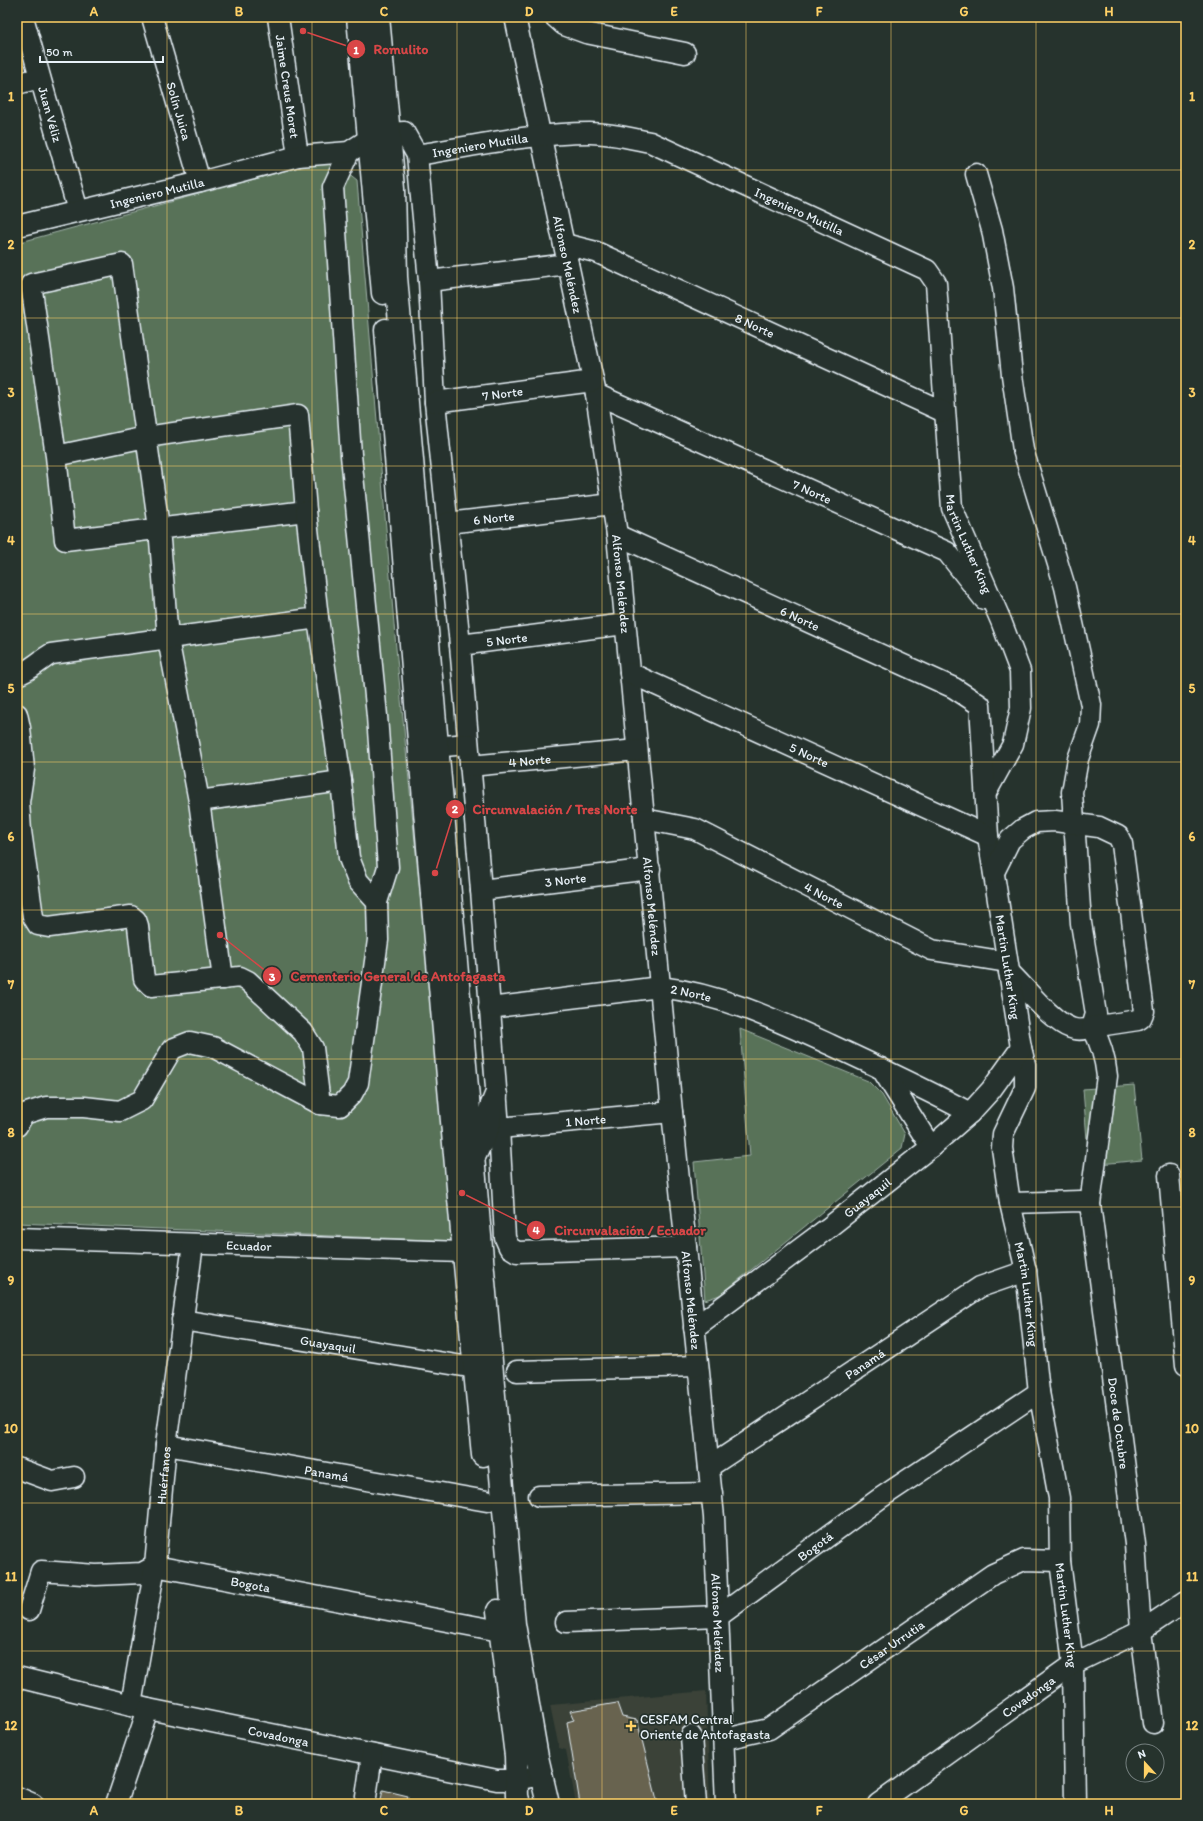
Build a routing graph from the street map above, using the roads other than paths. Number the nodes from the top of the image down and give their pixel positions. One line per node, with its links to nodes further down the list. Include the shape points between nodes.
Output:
1 (23, 17): 9 (street, Juan Véliz)
2 (152, 17): 17 (street, Solín Juica)
3 (278, 17): 15 (street, Jaime Creus Moret)
4 (358, 17): 12 (main road)
5 (378, 17): 12 (main road)
6 (515, 17): 11 (street, Alfonso Meléndez)
7 (555, 17): 8 (street, via 564,25 586,33)
8 (685, 54)
9 (39, 78): 10 (street); 18 (street, Juan Véliz)
10 (17, 84)
11 (540, 135): 14 (street, Ingeniero Mutilla); 20 (street, Alfonso Meléndez); 23 (street, Ingeniero Mutilla, via 591,133 650,142 927,270)
12 (379, 136): 13 (street); 14 (street, Ingeniero Mutilla, via 404,132); 44 (main road)
13 (350, 152): 15 (street, Ingeniero Mutilla); 56 (street, via 333,187 351,455 377,716 388,867)
14 (417, 155): 22 (street)
15 (298, 156): 17 (street, Ingeniero Mutilla)
16 (976, 174): 51 (street, via 992,230 1003,288 1023,450 1065,587 1091,705 1090,725 1078,759 1072,792)
17 (200, 182): 18 (street, Ingeniero Mutilla)
18 (78, 211): 19 (street, Ingeniero Mutilla)
19 (17, 226)
20 (564, 244): 21 (street, Alfonso Meléndez); 26 (street, 8 Norte, via 596,252)
21 (568, 264): 22 (street); 24 (street, Alfonso Meléndez)
22 (429, 281): 25 (street)
23 (936, 283): 26 (street, Martin Luther King)
24 (594, 388): 25 (street, 7 Norte); 29 (street, Alfonso Meléndez); 35 (street, 7 Norte, via 947,552)
25 (435, 402): 31 (street)
26 (944, 412): 35 (street, Martin Luther King, via 952,508)
27 (146, 437): 28 (street); 28 (street, via 122,264 31,284); 30 (street, via 298,415); 32 (street)
28 (56, 456): 32 (street, via 65,540)
29 (613, 504): 31 (street, 6 Norte); 33 (street, Alfonso Meléndez)
30 (306, 511): 32 (street); 34 (street)
31 (447, 523): 38 (street)
32 (159, 528): 37 (street)
33 (616, 536): 36 (street, Alfonso Meléndez); 41 (street, 6 Norte, via 954,688)
34 (318, 618): 37 (street); 47 (street)
35 (1001, 621): 48 (street, Martin Luther King, via 1020,671 1021,708 1013,744)
36 (625, 624): 38 (street, 5 Norte); 39 (street, Alfonso Meléndez)
37 (168, 639): 40 (street, via 51,654 26,672); 49 (street)
38 (460, 645): 43 (street)
39 (630, 673): 45 (street, Alfonso Meléndez); 52 (street, 5 Norte)
40 (17, 675)
41 (980, 706): 48 (street, Martin Luther King)
42 (17, 714): 58 (street, via 24,769 19,802 21,831 33,917 38,925 49,927 131,916 138,926 146,984 151,986)
43 (468, 744): 44 (street); 46 (street)
44 (428, 748): 71 (main road); 78 (main road)
45 (637, 750): 46 (street, 4 Norte); 50 (street, Alfonso Meléndez)
46 (470, 766): 55 (street)
47 (341, 781): 49 (street); 56 (street, via 349,858 358,881)
48 (987, 791): 52 (street, Martin Luther King)
49 (199, 801): 58 (street)
50 (644, 819): 53 (street, Alfonso Meléndez); 57 (street, 4 Norte, via 695,829 932,950)
51 (1074, 823): 54 (street, via 1036,822 1023,829 1010,840); 61 (street, via 1081,923 1096,1014); 61 (street, via 1099,826 1118,836 1122,844 1144,1007 1144,1015 1138,1020)
52 (988, 836): 54 (street, Martin Luther King)
53 (650, 869): 55 (street, 3 Norte); 59 (street, Alfonso Meléndez)
54 (994, 872): 57 (street, Martin Luther King)
55 (481, 890): 60 (street)
56 (377, 902): 65 (street, via 378,940 358,1083 352,1094 340,1106)
57 (1008, 967): 61 (street, via 1059,1022 1083,1031); 62 (street, Martin Luther King)
58 (223, 979): 65 (street, via 240,977 248,981 303,1032 313,1048)
59 (660, 987): 60 (street, 2 Norte); 63 (street, 2 Norte, via 686,990 785,1023); 66 (street, Alfonso Meléndez)
60 (489, 1008): 64 (street)
61 (1092, 1028): 74 (street, Doce de Octubre, via 1101,1042 1107,1076)
62 (1021, 1048): 67 (street, Guayaquil, via 991,1090); 73 (street, Martin Luther King, via 1025,1064 1025,1088 1003,1134 1002,1148)
63 (881, 1068): 67 (street, 2 Norte); 70 (street)
64 (496, 1095): 69 (street); 71 (main road, via 491,1107 489,1126)
65 (320, 1104): 68 (street, via 213,1047 190,1042 172,1049 142,1100 120,1111 84,1107 46,1107)
66 (672, 1112): 69 (street, 1 Norte); 77 (street, Alfonso Meléndez)
67 (970, 1113): 70 (street, Guayaquil)
68 (19, 1118)
69 (499, 1128): 77 (street, via 505,1238 509,1247 517,1252)
70 (931, 1147): 81 (street, Guayaquil)
71 (472, 1161): 78 (main road)
72 (1169, 1175): 83 (street)
73 (1010, 1203): 74 (street, via 1081,1201); 79 (street, Martin Luther King)
74 (1090, 1204): 101 (street, Doce de Octubre, via 1136,1544)
75 (17, 1238): 76 (street, Ecuador)
76 (193, 1244): 78 (street, Ecuador); 80 (street, Huérfanos)
77 (686, 1247): 81 (street, Alfonso Meléndez)
78 (472, 1251): 84 (main road); 109 (main road, via 514,1624)
79 (1026, 1271): 86 (street, Martin Luther King); 88 (street, Panamá, via 980,1287)
80 (182, 1320): 84 (street, Guayaquil); 87 (street, Huérfanos)
81 (694, 1328): 82 (street, Alfonso Meléndez)
82 (698, 1366): 85 (street); 88 (street, Alfonso Meléndez)
83 (1186, 1366)
84 (474, 1368): 93 (main road)
85 (517, 1371)
86 (1039, 1392): 94 (street, Martin Luther King, via 1059,1498); 98 (street, Bogotá, via 879,1499)
87 (166, 1445): 93 (street, Panamá); 95 (street, Huérfanos)
88 (709, 1467): 91 (street, Alfonso Meléndez)
89 (17, 1468): 90 (street, via 52,1481)
90 (74, 1477)
91 (712, 1493): 92 (street); 98 (street, Alfonso Meléndez)
92 (539, 1496)
93 (488, 1501): 100 (main road)
94 (1060, 1561): 102 (street, Martin Luther King); 107 (street, César Urrutia, via 1024,1560 993,1574 769,1729)
95 (154, 1566): 97 (street, via 142,1573 96,1575 41,1571); 100 (street, Bogota); 104 (street, Huérfanos)
96 (1186, 1601): 101 (street, Covadonga)
97 (29, 1610)
98 (719, 1616): 99 (street); 107 (street, Alfonso Meléndez)
99 (566, 1622)
100 (500, 1631): 110 (main road, via 516,1756)
101 (1141, 1631): 102 (street, Covadonga); 105 (street, Doce de Octubre)
102 (1073, 1664): 119 (street, Covadonga); 120 (street, Martin Luther King)
103 (17, 1677): 104 (street, Covadonga)
104 (140, 1707): 108 (street, Covadonga); 113 (street, Huérfanos)
105 (1153, 1723)
106 (691, 1736): 117 (street)
107 (725, 1739): 118 (street, Alfonso Meléndez)
108 (372, 1755): 110 (street, Covadonga, via 497,1780); 114 (street)
109 (541, 1775): 110 (street, Covadonga); 116 (main road)
110 (516, 1780): 115 (main road)
111 (17, 1797): 112 (street)
112 (33, 1804)
113 (116, 1804)
114 (365, 1804)
115 (519, 1804)
116 (548, 1804)
117 (696, 1804)
118 (726, 1804)
119 (878, 1804)
120 (1075, 1804)

